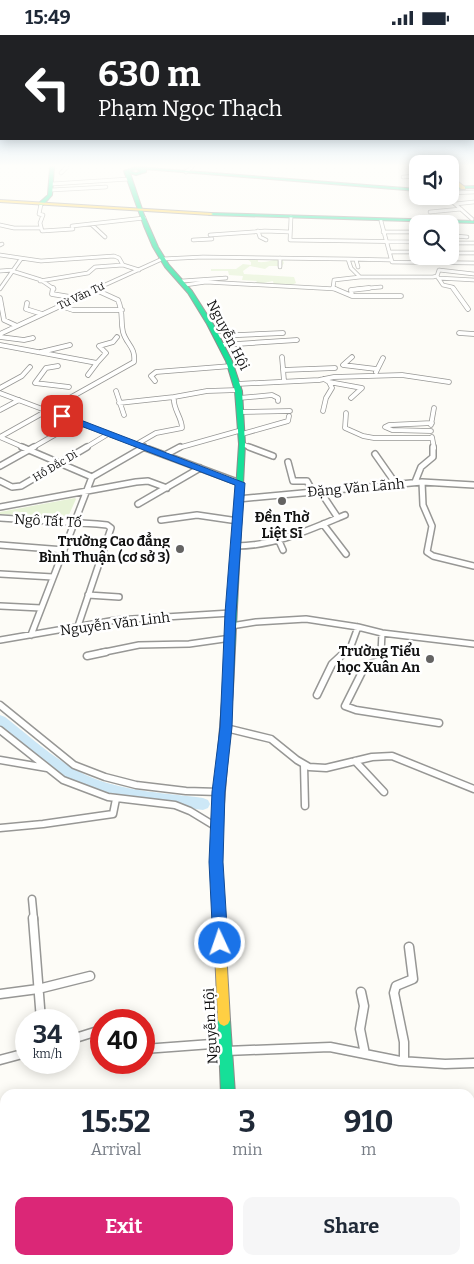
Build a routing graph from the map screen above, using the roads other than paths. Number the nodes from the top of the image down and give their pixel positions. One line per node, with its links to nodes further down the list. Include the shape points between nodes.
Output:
1 (89, 224): 7 (street, via 47,232)
2 (91, 224): 13 (street)
3 (147, 224): 27 (main road, Nguyễn Hội)
4 (291, 224): 9 (street)
5 (382, 224): 10 (street)
6 (0, 225): 7 (street)
7 (41, 227)
8 (258, 231): 9 (street); 15 (street); 16 (street)
9 (290, 232): 17 (street, via 289,239 293,241)
10 (383, 232): 11 (street); 17 (street)
11 (409, 233)
12 (459, 236): 14 (street)
13 (105, 237)
14 (467, 237)
15 (193, 240)
16 (266, 240)
17 (386, 242): 18 (street); 21 (street)
18 (409, 242)
19 (459, 243): 20 (street)
20 (474, 243)
21 (389, 252): 22 (street); 31 (street)
22 (409, 252)
23 (459, 253): 24 (street)
24 (474, 253)
25 (0, 255): 26 (street)
26 (21, 259): 33 (street, via 41,261 114,256); 38 (street)
27 (162, 259): 28 (street); 36 (street, Từ Văn Tư); 45 (main road, Nguyễn Hội)
28 (280, 259): 29 (street); 34 (street)
29 (348, 259): 30 (street); 40 (street)
30 (356, 259): 31 (street); 35 (street)
31 (390, 260): 32 (street)
32 (474, 263)
33 (123, 265): 36 (street); 44 (street, via 95,267 88,273)
34 (280, 267)
35 (358, 267)
36 (139, 270): 49 (street, Từ Văn Tư)
37 (0, 271): 38 (street)
38 (13, 271): 44 (street); 47 (street)
39 (474, 274): 41 (street, via 442,270 437,271)
40 (360, 277): 41 (street); 48 (street, via 334,280)
41 (438, 277): 43 (street); 56 (street, via 443,285 452,287)
42 (226, 278): 45 (street)
43 (474, 280)
44 (40, 281): 53 (street, via 53,287 52,295)
45 (183, 283): 48 (street); 65 (main road, Nguyễn Hội)
46 (381, 287): 51 (street, via 351,291)
47 (0, 288)
48 (332, 288): 51 (street)
49 (96, 289): 53 (street, Từ Văn Tư); 57 (street, via 117,298)
50 (401, 296): 51 (street)
51 (352, 297)
52 (0, 298): 58 (street)
53 (77, 298): 55 (street, Từ Văn Tư)
54 (27, 303): 59 (street, via 26,309)
55 (61, 306): 57 (street); 59 (street, Từ Văn Tư)
56 (468, 309)
57 (122, 310): 103 (street, via 123,333 134,354 134,362)
58 (1, 312): 60 (street, via 4,321)
59 (42, 315): 60 (street, Từ Văn Tư)
60 (17, 326): 61 (street, Từ Văn Tư)
61 (0, 333)
62 (283, 333): 65 (street)
63 (459, 333): 64 (street)
64 (474, 334)
65 (216, 336): 72 (main road, Nguyễn Hội)
66 (0, 337): 68 (street, via 24,341)
67 (117, 337): 78 (street, via 113,342 99,346 106,355)
68 (33, 338)
69 (297, 340): 72 (street)
70 (0, 345): 73 (street)
71 (70, 345): 73 (street)
72 (221, 345): 79 (main road, Nguyễn Hội)
73 (41, 353): 77 (street)
74 (282, 357): 83 (street)
75 (352, 357): 82 (street, via 343,365)
76 (384, 358): 82 (street)
77 (64, 359): 78 (street); 91 (street, via 57,368 46,368 36,384)
78 (97, 363): 84 (street)
79 (231, 366): 87 (street, via 156,373 151,376); 94 (main road, Nguyễn Hội)
80 (30, 367): 92 (street, via 22,376)
81 (335, 368): 83 (street)
82 (376, 369): 85 (street)
83 (283, 370): 88 (street)
84 (88, 375)
85 (376, 377): 86 (street); 90 (street, via 402,375)
86 (324, 379): 88 (street); 89 (street)
87 (155, 381)
88 (284, 381): 94 (street)
89 (329, 382): 97 (street, via 362,388); 104 (street, via 332,388)
90 (449, 382)
91 (69, 387)
92 (0, 388)
93 (116, 391): 100 (street)
94 (238, 391): 96 (street); 99 (street, via 272,395); 105 (main road, Nguyễn Hội)
95 (0, 393): 98 (street)
96 (174, 397): 100 (street); 115 (street, via 182,428 156,433)
97 (352, 398)
98 (19, 400): 102 (street); 103 (street)
99 (278, 401)
100 (119, 403): 107 (street)
101 (434, 408): 109 (street)
102 (0, 409)
103 (48, 411): 108 (street); 113 (street)
104 (323, 411)
105 (241, 412): 112 (main road, Nguyễn Hội); 112 (street, via 289,413 288,421)
106 (346, 413): 114 (street, via 345,428 364,436 389,440)
107 (124, 415)
108 (77, 422): 111 (street); 117 (street)
109 (432, 423): 110 (street); 110 (street, via 385,427)
110 (431, 431): 114 (street)
111 (108, 433): 115 (street); 122 (street, Hồ Đắc Di)
112 (242, 436): 119 (street, via 181,446); 120 (street); 129 (main road, Nguyễn Hội)
113 (0, 437): 117 (street)
114 (432, 438): 127 (street, via 433,457 421,467)
115 (136, 444): 116 (street)
116 (144, 447): 119 (street); 125 (street)
117 (29, 450): 122 (street); 123 (street)
118 (375, 453): 130 (street)
119 (165, 455): 124 (street)
120 (273, 456)
121 (288, 462): 134 (street, via 293,481 307,481)
122 (60, 463): 125 (street); 126 (street, Hồ Đắc Di, via 21,486 12,487)
123 (0, 466)
124 (200, 468): 129 (street); 132 (street)
125 (92, 477): 135 (street)
126 (0, 481)
127 (415, 482): 128 (street, Đặng Văn Lãnh); 130 (street, Đặng Văn Lãnh)
128 (422, 482): 131 (street, Đặng Văn Lãnh); 152 (street, via 422,505 432,526 427,552)
129 (240, 483): 136 (main road, Nguyễn Hội)
130 (396, 484): 133 (street, Đặng Văn Lãnh)
131 (474, 485)
132 (167, 488): 135 (street, via 143,481); 137 (street)
133 (320, 491): 134 (street, Đặng Văn Lãnh); 141 (street)
134 (313, 492): 136 (street, Đặng Văn Lãnh)
135 (86, 493): 138 (street); 144 (street)
136 (238, 499): 143 (main road, Nguyễn Hội)
137 (138, 504)
138 (0, 507)
139 (345, 515): 141 (street)
140 (0, 518): 144 (street, Ngô Tất Tố)
141 (338, 518): 145 (street)
142 (161, 520): 143 (street, via 197,515)
143 (238, 521): 148 (main road, Nguyễn Hội)
144 (74, 522): 149 (street); 155 (street, Ngô Tất Tố, via 111,528)
145 (323, 524): 146 (street); 151 (street)
146 (279, 541): 148 (street); 150 (street)
147 (0, 545): 149 (street)
148 (236, 546): 159 (main road, Nguyễn Hội)
149 (64, 550): 154 (street)
150 (284, 550)
151 (346, 554)
152 (474, 566)
153 (0, 574): 154 (street)
154 (53, 577): 158 (street)
155 (88, 595): 156 (street); 160 (street, Ngô Tất Tố)
156 (119, 597)
157 (0, 606): 158 (street)
158 (41, 609): 164 (street)
159 (231, 613): 160 (street, Nguyễn Văn Linh, via 116,620); 161 (main road, Nguyễn Hội)
160 (78, 626): 164 (street, Nguyễn Văn Linh)
161 (231, 626): 162 (street, via 292,619); 165 (main road, Nguyễn Hội)
162 (358, 627): 163 (street); 169 (street, via 351,646 332,664)
163 (382, 633): 167 (street); 171 (street, via 380,660 365,666 345,706)
164 (30, 635): 166 (street, Nguyễn Văn Linh)
165 (231, 638): 168 (street, via 139,645); 172 (main road, Nguyễn Hội)
166 (0, 640)
167 (474, 644)
168 (87, 656)
169 (317, 695)
170 (0, 705): 179 (street, via 74,765 136,785)
171 (439, 723)
172 (226, 727): 176 (street, via 271,739); 179 (main road, Nguyễn Hội)
173 (0, 730): 177 (street)
174 (0, 760): 177 (street)
175 (355, 761): 176 (street, via 331,767); 178 (street, via 374,755 392,757); 180 (street)
176 (304, 765): 182 (street)
177 (48, 769): 181 (street, via 70,783)
178 (474, 789)
179 (219, 792): 184 (main road, Nguyễn Hội)
180 (384, 792)
181 (116, 799): 183 (street, via 113,814 45,826); 184 (street, via 175,805)
182 (305, 806)
183 (0, 827)
184 (218, 827): 192 (main road, Nguyễn Hội, via 216,862)
185 (32, 899): 188 (street)
186 (410, 947): 197 (street, via 412,979 396,986 394,993 404,1042)
187 (90, 977): 188 (street)
188 (38, 989): 190 (street); 191 (street)
189 (361, 992): 194 (street, via 364,1006 360,1029)
190 (0, 994)
191 (40, 1009)
192 (225, 1047): 193 (street); 194 (street, via 330,1047); 199 (main road, Nguyễn Hội)
193 (155, 1051)
194 (365, 1054): 197 (street)
195 (15, 1056): 196 (street)
196 (0, 1060)
197 (404, 1061): 198 (street)
198 (474, 1063)
199 (228, 1089)

